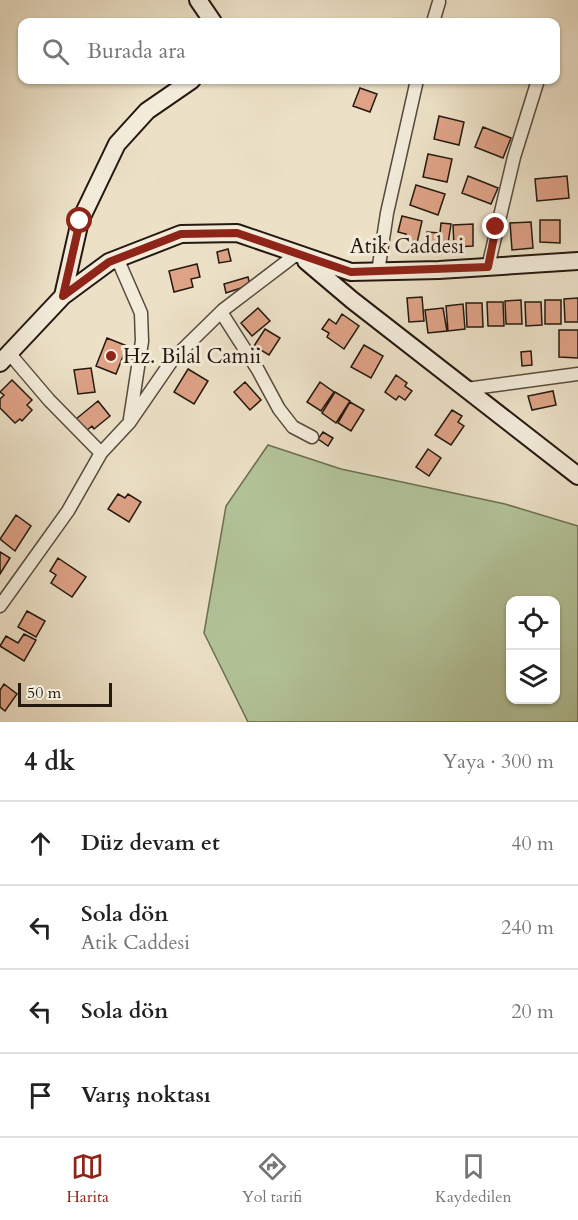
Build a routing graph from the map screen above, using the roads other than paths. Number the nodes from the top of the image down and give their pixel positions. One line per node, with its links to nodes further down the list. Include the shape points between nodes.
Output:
1 (198, 0): 3 (street)
2 (439, 2): 4 (street)
3 (210, 18)
4 (434, 18)
5 (186, 84): 13 (street, via 147,111 117,144 80,221)
6 (416, 84): 12 (street)
7 (537, 84): 11 (street, via 514,157)
8 (298, 254): 9 (street, Atik Caddesi, via 237,233 181,234); 12 (street, Atik Caddesi, via 351,272); 14 (street); 17 (street)
9 (117, 258): 13 (street, Atik Caddesi); 18 (street, via 141,313 142,341)
10 (578, 261): 11 (street, Atik Caddesi)
11 (488, 267): 12 (street, Atik Caddesi)
12 (378, 272)
13 (63, 296): 15 (street, Atik Caddesi)
14 (221, 312): 18 (street, via 173,359); 19 (street, via 279,409 293,427)
15 (5, 358): 20 (street)
16 (578, 374): 17 (street)
17 (466, 389): 21 (street)
18 (129, 423): 20 (street)
19 (312, 437)
20 (101, 453): 22 (street, via 68,511)
21 (578, 476)
22 (2, 599)

